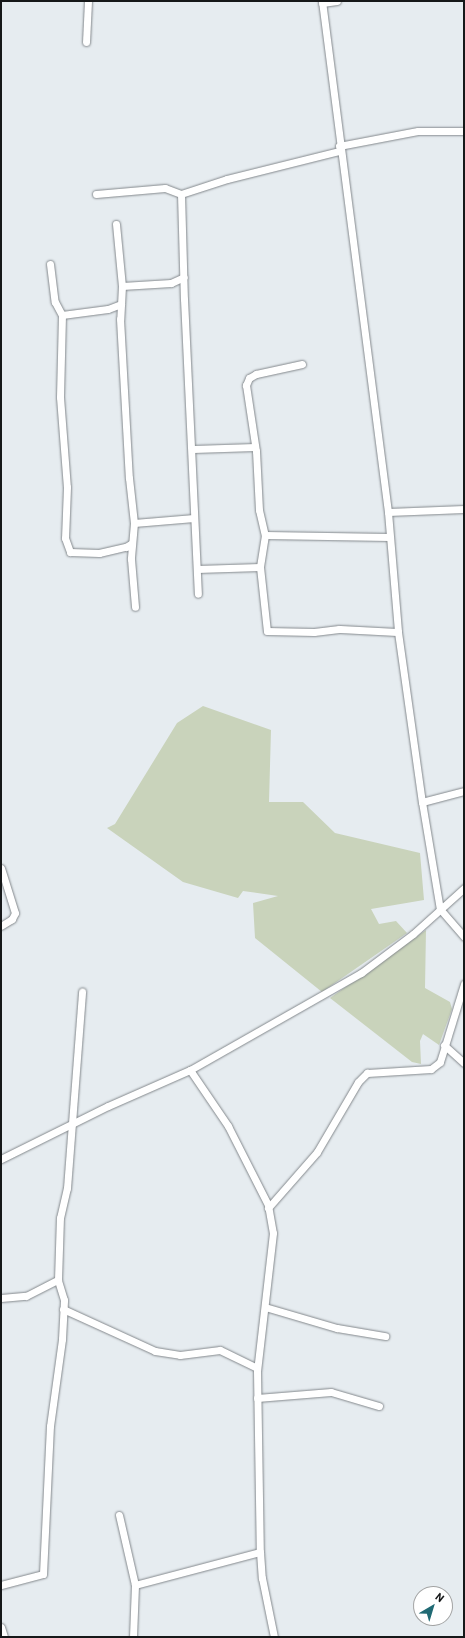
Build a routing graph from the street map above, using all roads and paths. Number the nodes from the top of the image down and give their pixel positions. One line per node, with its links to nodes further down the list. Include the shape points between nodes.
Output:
1 (88, 1): 4 (street)
2 (337, 1): 3 (street)
3 (322, 2): 6 (street, via 334,78)
4 (86, 42)
5 (464, 131): 6 (street, via 418,131)
6 (339, 149): 8 (street); 19 (street)
7 (96, 194): 8 (street, via 165,188)
8 (181, 194): 11 (street)
9 (116, 224): 12 (street)
10 (50, 264): 14 (street, via 55,302)
11 (184, 276): 12 (street, via 171,283); 17 (street)
12 (122, 286): 13 (street)
13 (121, 304): 14 (street, via 108,309); 21 (street, via 123,388)
14 (62, 315): 24 (street, via 60,397 67,487 65,538 70,552 99,553 126,548)
15 (302, 364): 16 (street, via 256,374 249,378 246,385)
16 (256, 447): 17 (street); 22 (street, via 259,510)
17 (193, 448): 20 (street)
18 (464, 509): 19 (street)
19 (388, 512): 23 (street)
20 (194, 518): 21 (street); 26 (street)
21 (134, 523): 24 (street)
22 (265, 535): 23 (street); 25 (street)
23 (389, 536): 29 (street)
24 (132, 543): 28 (street)
25 (260, 567): 26 (street); 29 (street, via 267,631 314,632 339,628)
26 (197, 569): 27 (street)
27 (198, 594)
28 (135, 607)
29 (398, 632): 31 (street)
30 (464, 791): 31 (street)
31 (422, 802): 34 (street)
32 (1, 868): 35 (street, via 15,913 12,919)
33 (464, 888): 34 (street)
34 (440, 909): 36 (street); 41 (street, via 413,934 362,973)
35 (1, 926)
36 (464, 938)
37 (464, 984): 39 (street)
38 (82, 992): 42 (street)
39 (444, 1045): 40 (street); 44 (street, via 440,1062 431,1069 368,1074 358,1082 317,1152)
40 (464, 1063)
41 (190, 1070): 42 (street); 44 (street, via 228,1126)
42 (72, 1124): 43 (street); 45 (street, via 66,1188 60,1218)
43 (1, 1158)
44 (268, 1208): 47 (street, via 274,1233)
45 (58, 1280): 46 (street, via 26,1296); 48 (street, via 64,1300)
46 (1, 1298)
47 (265, 1307): 49 (street, via 337,1328); 50 (street)
48 (63, 1309): 50 (street, via 155,1351 180,1355 220,1350); 55 (street, via 50,1426 43,1574)
49 (385, 1336)
50 (257, 1368): 51 (street)
51 (257, 1398): 52 (street, via 331,1392); 54 (street)
52 (379, 1406)
53 (119, 1514): 56 (street)
54 (260, 1552): 56 (street); 60 (street, via 262,1578)
55 (1, 1585)
56 (135, 1585): 59 (street)
57 (1, 1627): 58 (street)
58 (4, 1637)
59 (133, 1637)
60 (274, 1637)

